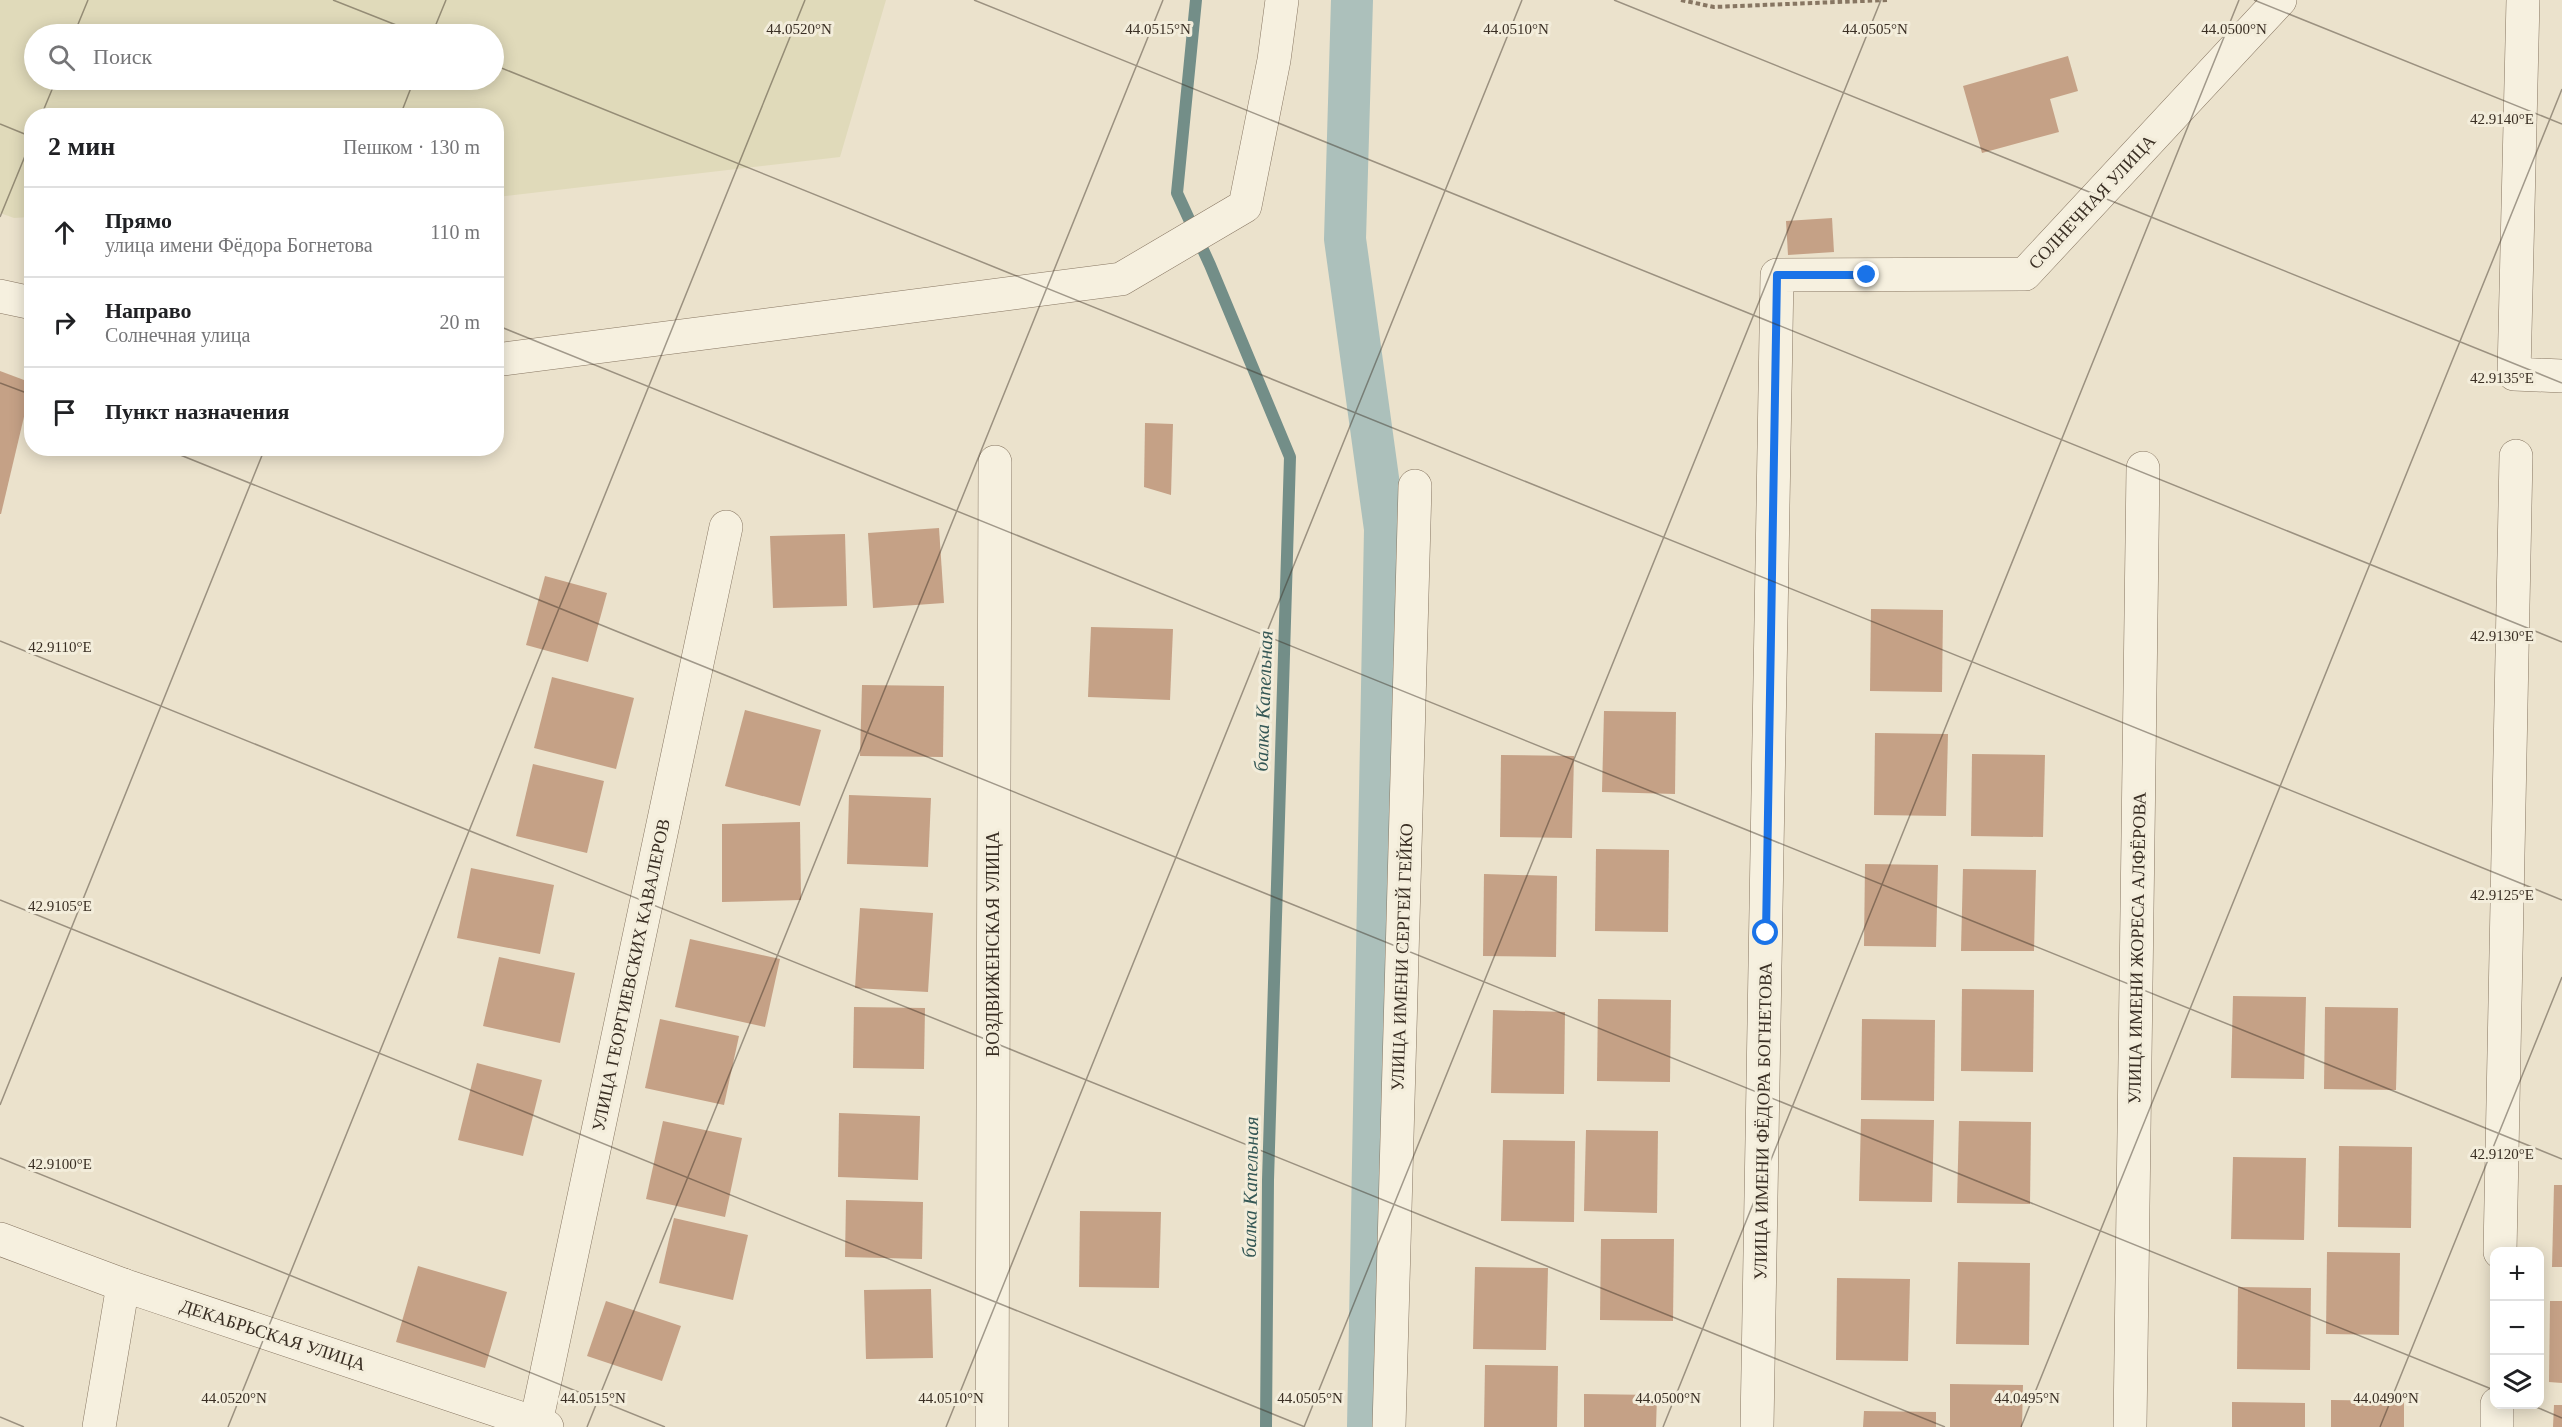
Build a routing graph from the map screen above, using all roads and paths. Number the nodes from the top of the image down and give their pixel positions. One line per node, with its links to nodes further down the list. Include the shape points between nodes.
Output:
1 (1282, 0): 9 (street, via 1245,206 1121,279)
2 (1681, 0): 3 (path, via 1714,8)
3 (1887, 0)
4 (2280, 0): 6 (street, СОЛНЕЧНАЯ УЛИЦА, via 2025,274)
5 (2523, 0): 10 (street, via 2514,374)
6 (1777, 275): 24 (street, УЛИЦА ИМЕНИ ФЁДОРА БОГНЕТОВА)
7 (0, 296): 8 (street)
8 (24, 301)
9 (504, 359)
10 (2562, 376)
11 (2516, 456): 17 (street)
12 (995, 462): 22 (street, ВОЗДВИЖЕНСКАЯ УЛИЦА)
13 (2144, 468): 25 (street, УЛИЦА ИМЕНИ ЖОРЕСА АЛФЁРОВА)
14 (1414, 486): 23 (street, УЛИЦА ИМЕНИ СЕРГЕЙ ГЕЙКО)
15 (726, 526): 20 (street, УЛИЦА ГЕОРГИЕВСКИХ КАВАЛЕРОВ)
16 (0, 1239): 18 (street, ДЕКАБРЬСКАЯ УЛИЦА)
17 (2500, 1247)
18 (123, 1286): 20 (street, ДЕКАБРЬСКАЯ УЛИЦА); 21 (street)
19 (2497, 1409): 26 (street)
20 (541, 1425)
21 (99, 1427)
22 (992, 1427)
23 (1389, 1427)
24 (1757, 1427)
25 (2130, 1427)
26 (2497, 1427)

